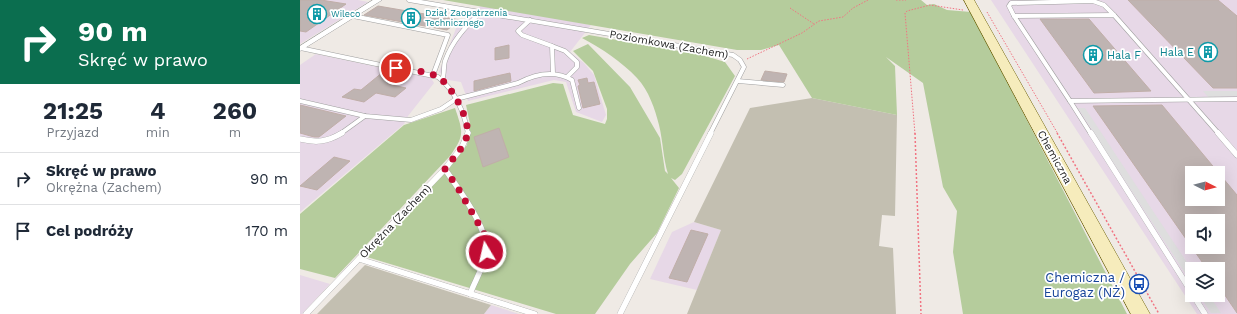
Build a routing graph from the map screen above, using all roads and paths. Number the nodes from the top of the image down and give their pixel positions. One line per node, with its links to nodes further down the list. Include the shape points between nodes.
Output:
1 (378, 0): 10 (street)
2 (409, 0): 8 (lane, Poziomkowa (Zachem))
3 (868, 0): 13 (path, via 843,16)
4 (896, 0): 5 (path)
5 (906, 0)
6 (977, 7): 40 (path, via 960,10 930,5 905,13 915,119); 41 (street, Chemiczna); 42 (path, via 1112,228)
7 (790, 8): 13 (path)
8 (481, 12): 12 (lane, Poziomkowa (Zachem)); 20 (lane, via 454,41 444,64 445,74)
9 (1114, 15): 11 (lane); 11 (lane, via 1104,5 1093,1 1011,3 1009,6); 25 (lane)
10 (353, 16): 15 (street); 18 (lane, via 448,35)
11 (1014, 16): 27 (lane)
12 (530, 20): 14 (lane, via 518,31 522,36); 16 (lane, Poziomkowa (Zachem), via 733,55)
13 (814, 24): 16 (path, via 802,33)
14 (552, 46): 17 (lane); 19 (lane, via 565,51 577,62 577,67)
15 (301, 48): 18 (lane, Okrężna (Zachem))
16 (743, 62): 21 (lane, Poziomkowa (Zachem), via 744,67)
17 (553, 73): 19 (lane); 23 (lane)
18 (433, 75): 20 (lane, Okrężna (Zachem))
19 (567, 77): 28 (lane, via 572,80)
20 (442, 80): 23 (lane, Okrężna (Zachem))
21 (738, 81): 22 (lane); 39 (lane, Poziomkowa (Zachem))
22 (783, 85)
23 (456, 99): 29 (lane, via 442,109 411,120); 32 (lane, Okrężna (Zachem), via 464,114 468,134 462,147)
24 (1237, 99): 25 (lane)
25 (1188, 100): 27 (lane); 31 (lane)
26 (300, 101): 29 (lane)
27 (1070, 101): 34 (lane)
28 (579, 108)
29 (365, 116): 30 (lane, via 340,135 328,140 315,142)
30 (300, 139)
31 (1237, 155)
32 (445, 169): 33 (lane, Okrężna (Zachem)); 35 (lane, via 486,237 486,252)
33 (359, 259): 35 (lane); 37 (lane, Okrężna (Zachem))
34 (1185, 283)
35 (470, 294): 38 (lane)
36 (1197, 302): 43 (lane)
37 (306, 314)
38 (535, 314)
39 (620, 314)
40 (921, 314)
41 (1141, 314)
42 (1159, 314)
43 (1205, 314)

